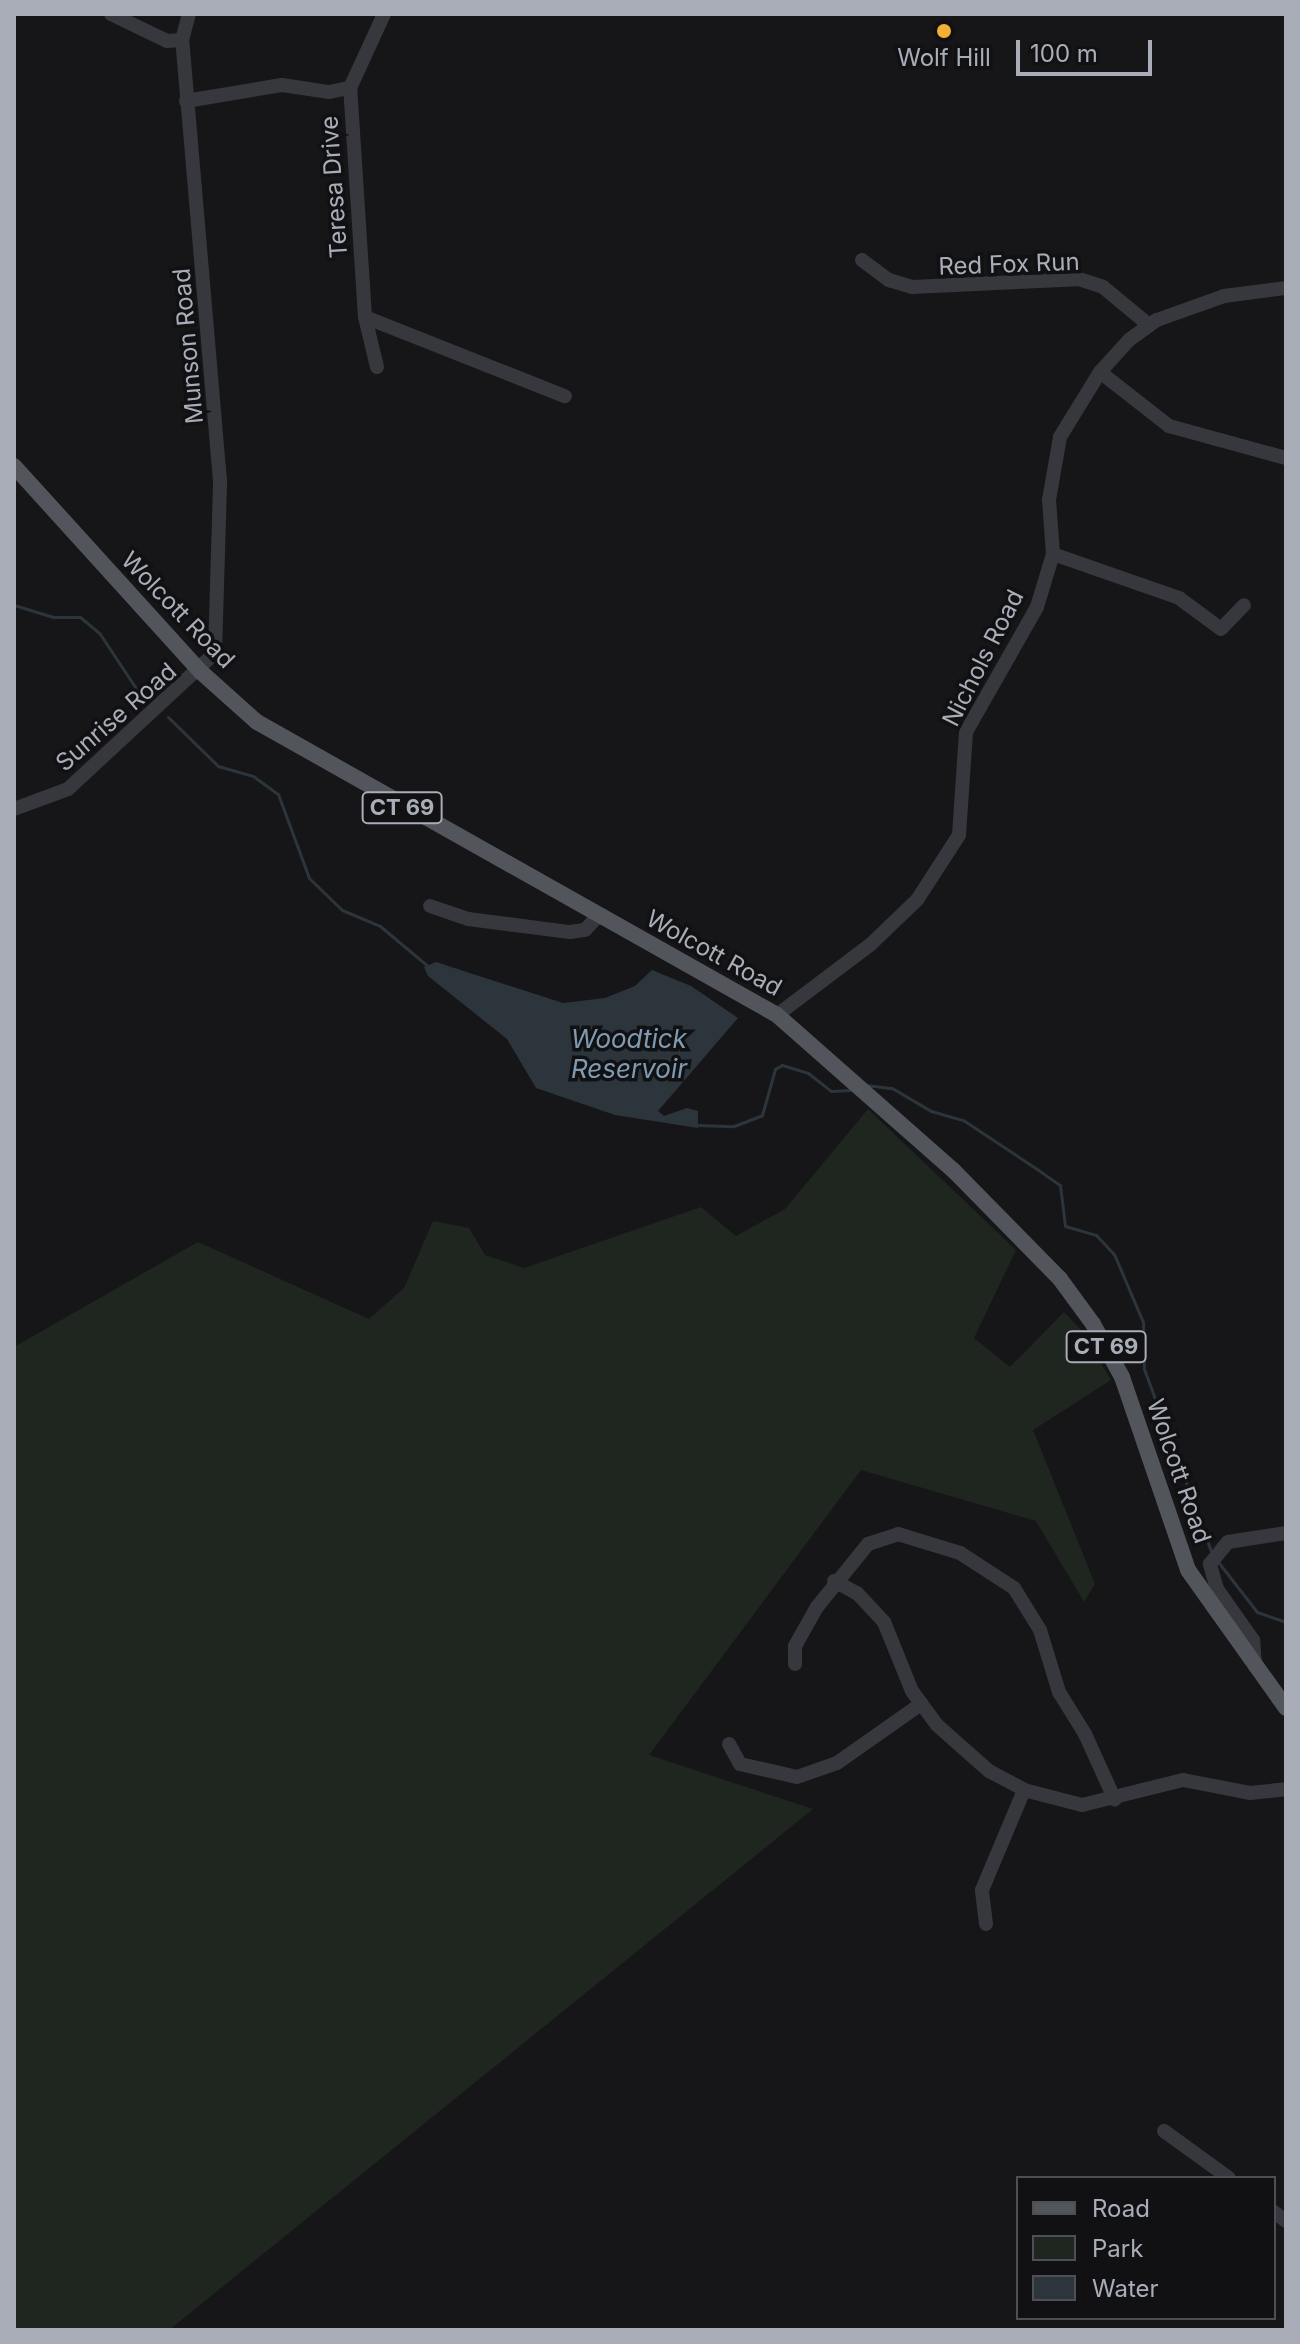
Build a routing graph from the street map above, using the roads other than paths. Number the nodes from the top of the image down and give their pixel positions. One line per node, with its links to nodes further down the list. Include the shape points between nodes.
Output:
1 (111, 14): 4 (street, via 167,41)
2 (189, 14): 4 (street, Munson Road)
3 (384, 14): 5 (street, Teresa Drive)
4 (182, 40): 6 (street, Munson Road)
5 (350, 88): 6 (street, via 329,92 282,85); 9 (street, Teresa Drive)
6 (186, 101): 18 (street, Munson Road, via 220,481 215,653)
7 (862, 260): 10 (street, Red Fox Run, via 889,280 912,287 1079,279 1129,304)
8 (1286, 288): 10 (street, Nichols Road, via 1224,296)
9 (365, 317): 11 (street, Teresa Drive); 13 (street)
10 (1149, 325): 12 (street, Nichols Road)
11 (377, 367)
12 (1100, 372): 14 (street, via 1169,426); 16 (street, Nichols Road, via 1060,437 1049,500)
13 (565, 396)
14 (1286, 458)
15 (14, 466): 18 (main road, Wolcott Road / CT 69)
16 (1053, 554): 17 (street, via 1179,598 1221,629); 22 (street, Nichols Road, via 1037,607 966,732 959,835 917,900 870,945)
17 (1244, 605)
18 (201, 672): 19 (street, Sunrise Road, via 68,789); 21 (main road, Wolcott Road / CT 69, via 257,722 323,763)
19 (14, 809)
20 (430, 906): 21 (street, via 468,919 570,932 585,930)
21 (598, 916): 22 (main road, Wolcott Road / CT 69)
22 (777, 1015): 26 (main road, Wolcott Road / CT 69, via 954,1171 1060,1279 1093,1324 1122,1377 1177,1546 1204,1597)
23 (1286, 1533): 26 (street, via 1224,1545 1210,1564 1217,1589 1253,1640)
24 (834, 1581): 25 (street, via 795,1646); 27 (street, via 857,1593 884,1622); 32 (street, via 868,1544 898,1534 960,1553 1014,1588 1040,1630 1059,1692)
25 (795, 1664)
26 (1255, 1667): 28 (main road, Wolcott Road / CT 69)
27 (921, 1704): 29 (street, via 837,1763 797,1777 740,1764); 31 (street, via 989,1771)
28 (1286, 1708)
29 (729, 1744)
30 (1286, 1789): 32 (street, via 1250,1793 1183,1780 1149,1785)
31 (1024, 1790): 32 (street, via 1082,1805); 33 (street, via 982,1890)
32 (1115, 1800)
33 (986, 1924)
34 (1164, 2131): 35 (street)
35 (1226, 2176)

